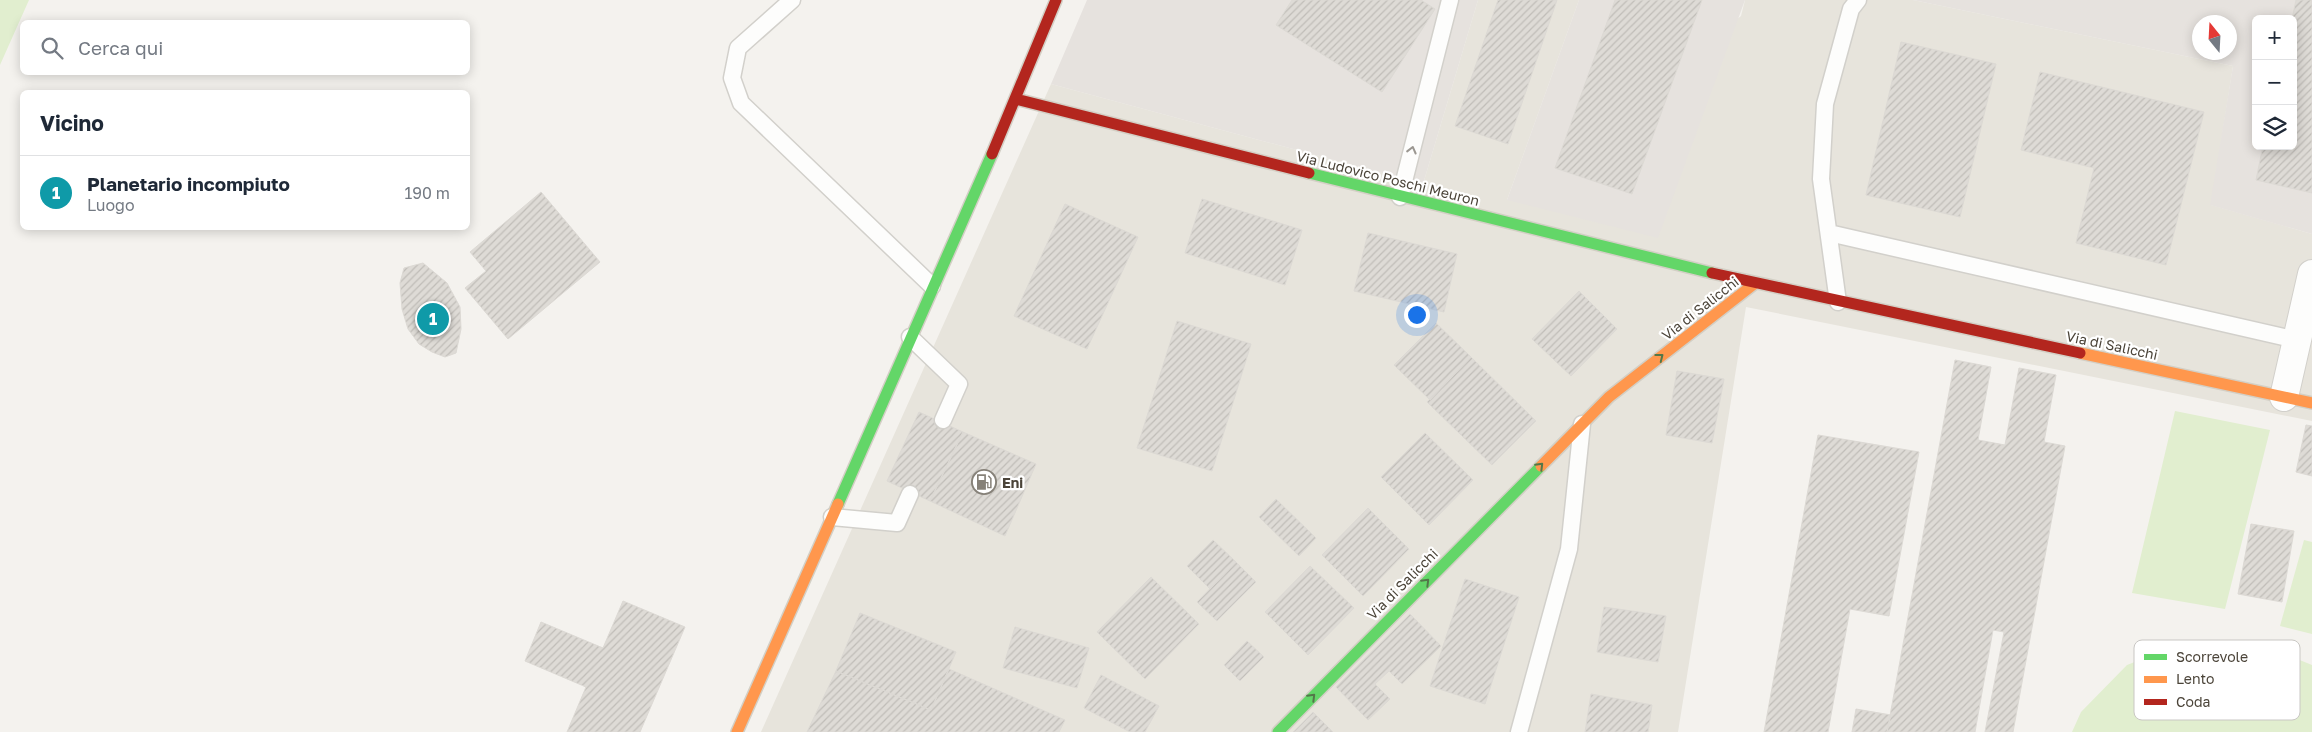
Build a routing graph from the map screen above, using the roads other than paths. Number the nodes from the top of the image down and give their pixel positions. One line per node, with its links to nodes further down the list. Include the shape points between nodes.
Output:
1 (792, 0): 10 (lane, via 738,48 732,78 741,103)
2 (1056, 0): 5 (street)
3 (1450, 0): 6 (lane, one-way to 3)
4 (1858, 0): 7 (lane, via 1852,9 1825,104 1821,179)
5 (1016, 99): 6 (street, Via Ludovico Poschi Meuron); 10 (street)
6 (1400, 197): 9 (street, Via Ludovico Poschi Meuron)
7 (1829, 234): 11 (lane); 13 (lane)
8 (2312, 274): 13 (street)
9 (1754, 284): 11 (street, Via di Salicchi); 17 (street, Via di Salicchi, one-way to 9, via 1609,397)
10 (932, 286): 12 (street)
11 (1838, 302): 14 (street, Via di Salicchi)
12 (910, 337): 16 (lane, via 959,384); 19 (street)
13 (2297, 340): 14 (street)
14 (2284, 397): 15 (street, Via di Salicchi)
15 (2312, 403)
16 (943, 420)
17 (1582, 424): 21 (street, Via di Salicchi, one-way to 17); 22 (lane, via 1569,548)
18 (910, 494): 19 (lane, via 897,524)
19 (832, 517): 20 (street)
20 (737, 732)
21 (1278, 732)
22 (1518, 732)

